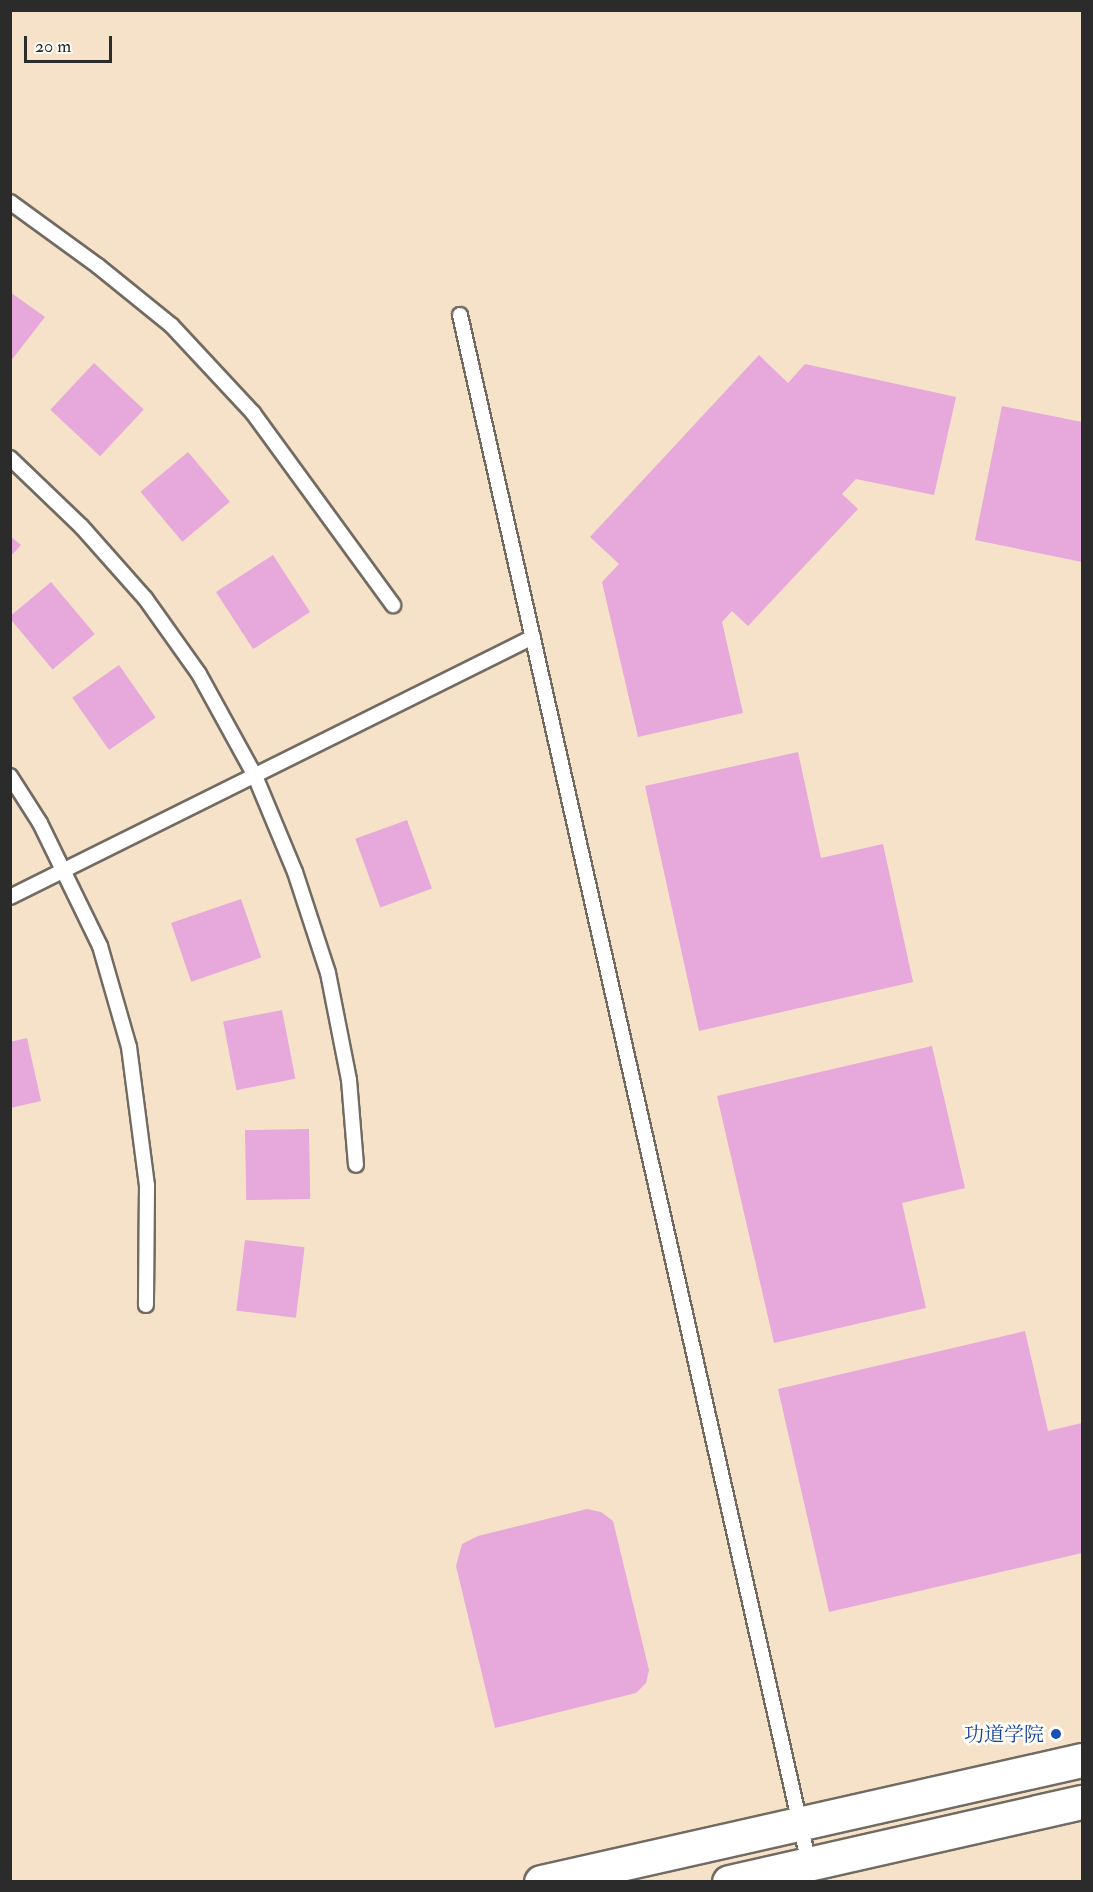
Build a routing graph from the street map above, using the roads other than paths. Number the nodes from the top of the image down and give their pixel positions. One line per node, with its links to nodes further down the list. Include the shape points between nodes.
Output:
1 (10, 202): 4 (lane, via 172,326 253,412)
2 (460, 315): 5 (lane)
3 (10, 458): 7 (lane, via 81,526 145,598 199,674)
4 (393, 605)
5 (533, 638): 7 (lane); 14 (lane)
6 (10, 776): 8 (lane)
7 (255, 776): 8 (lane); 10 (lane, via 295,872 328,973 349,1080)
8 (64, 871): 9 (lane); 11 (lane, via 100,946 129,1047 147,1185)
9 (10, 897)
10 (356, 1165)
11 (146, 1305)
12 (1083, 1760): 14 (street)
13 (1083, 1802): 15 (street)
14 (800, 1823): 15 (lane); 16 (street)
15 (811, 1873): 17 (street)
16 (541, 1881)
17 (729, 1881)

